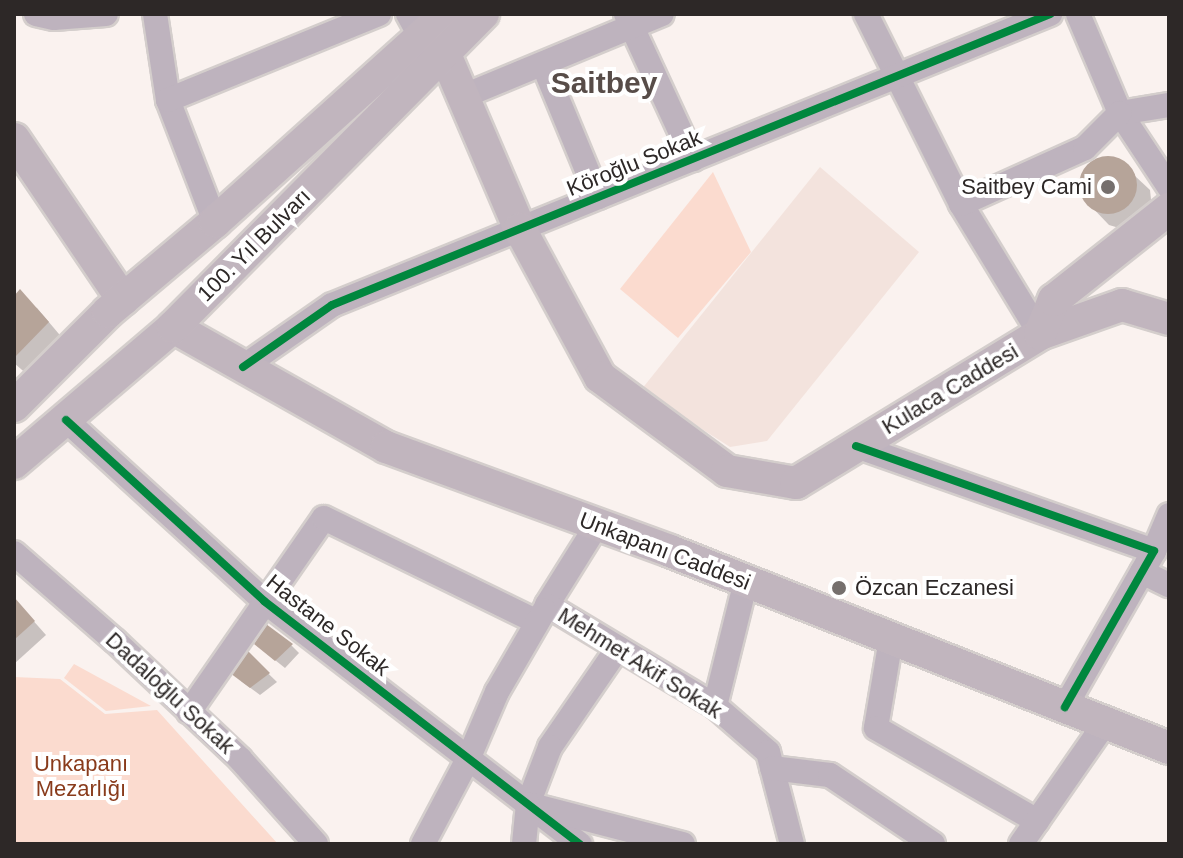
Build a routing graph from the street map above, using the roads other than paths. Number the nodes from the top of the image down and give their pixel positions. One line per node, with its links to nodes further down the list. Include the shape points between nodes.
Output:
1 (36, 14): 2 (street)
2 (106, 14)
3 (155, 14): 15 (street)
4 (379, 14): 15 (street)
5 (483, 14): 11 (main road, 100. Yıl Bulvarı)
6 (662, 14): 10 (street)
7 (866, 14): 13 (street)
8 (1050, 14): 13 (street, Köroğlu Sokak)
9 (1078, 14): 17 (street)
10 (629, 20): 12 (street); 19 (street)
11 (434, 24): 14 (main road, Kulaca Caddesi); 24 (main road, 100. Yıl Bulvarı); 29 (main road, 100. Yıl Bulvarı)
12 (543, 64): 14 (street); 21 (street)
13 (895, 77): 19 (street, Köroğlu Sokak); 22 (street)
14 (464, 96): 25 (main road, Kulaca Caddesi)
15 (168, 100): 24 (street)
16 (1169, 105): 17 (street)
17 (1120, 113): 20 (street); 22 (street, via 1085,148)
18 (15, 145): 27 (main road)
19 (693, 159): 21 (street, Köroğlu Sokak)
20 (1169, 187)
21 (598, 197): 25 (street, Köroğlu Sokak)
22 (961, 204): 30 (street)
23 (1169, 209): 30 (main road, via 1054,300)
24 (215, 222): 26 (main road, 100. Yıl Bulvarı)
25 (520, 229): 32 (street, Köroğlu Sokak, via 332,305); 35 (main road, Kulaca Caddesi, via 600,377 727,471 796,483)
26 (150, 274): 27 (main road, 100. Yıl Bulvarı); 29 (main road, Unkapanı Caddesi)
27 (115, 306): 31 (main road); 33 (main road, 100. Yıl Bulvarı)
28 (1169, 319): 30 (main road, Kulaca Caddesi, via 1122,305)
29 (180, 320): 31 (main road, 100. Yıl Bulvarı); 32 (main road, Unkapanı Caddesi)
30 (1040, 334): 35 (main road, Kulaca Caddesi)
31 (144, 353): 34 (main road, 100. Yıl Bulvarı)
32 (243, 367): 38 (main road, Unkapanı Caddesi, via 386,447)
33 (16, 399)
34 (66, 420): 36 (main road, 100. Yıl Bulvarı); 43 (street, Hastane Sokak)
35 (856, 446): 40 (street)
36 (14, 463)
37 (1169, 515): 40 (street)
38 (597, 525): 41 (main road, Unkapanı Caddesi); 44 (street, Mehmet Akif Sokak)
39 (14, 553): 49 (street, Dadaloğlu Sokak)
40 (1148, 562): 42 (street); 48 (street)
41 (746, 581): 45 (main road, Unkapanı Caddesi); 47 (street)
42 (1169, 585)
43 (264, 601): 44 (street, via 324,518); 49 (street); 52 (street, Hastane Sokak)
44 (542, 614): 46 (street, Mehmet Akif Sokak); 52 (street, via 497,692)
45 (891, 639): 48 (main road, Unkapanı Caddesi); 55 (street, via 876,728)
46 (618, 648): 47 (street, Mehmet Akif Sokak); 54 (street, via 550,747)
47 (715, 706): 53 (street, Mehmet Akif Sokak, via 768,752)
48 (1065, 707): 50 (main road, Unkapanı Caddesi)
49 (189, 712): 56 (street, Dadaloğlu Sokak, via 240,759)
50 (1105, 723): 51 (main road, Unkapanı Caddesi); 55 (street)
51 (1169, 748)
52 (469, 757): 54 (street, Hastane Sokak); 57 (street)
53 (772, 768): 61 (street, Mehmet Akif Sokak); 62 (street, via 830,775)
54 (528, 804): 58 (street); 59 (street, Hastane Sokak); 60 (street)
55 (1037, 821): 63 (street)
56 (316, 844)
57 (423, 844)
58 (524, 844)
59 (580, 844)
60 (683, 844)
61 (792, 844)
62 (933, 844)
63 (1021, 844)

